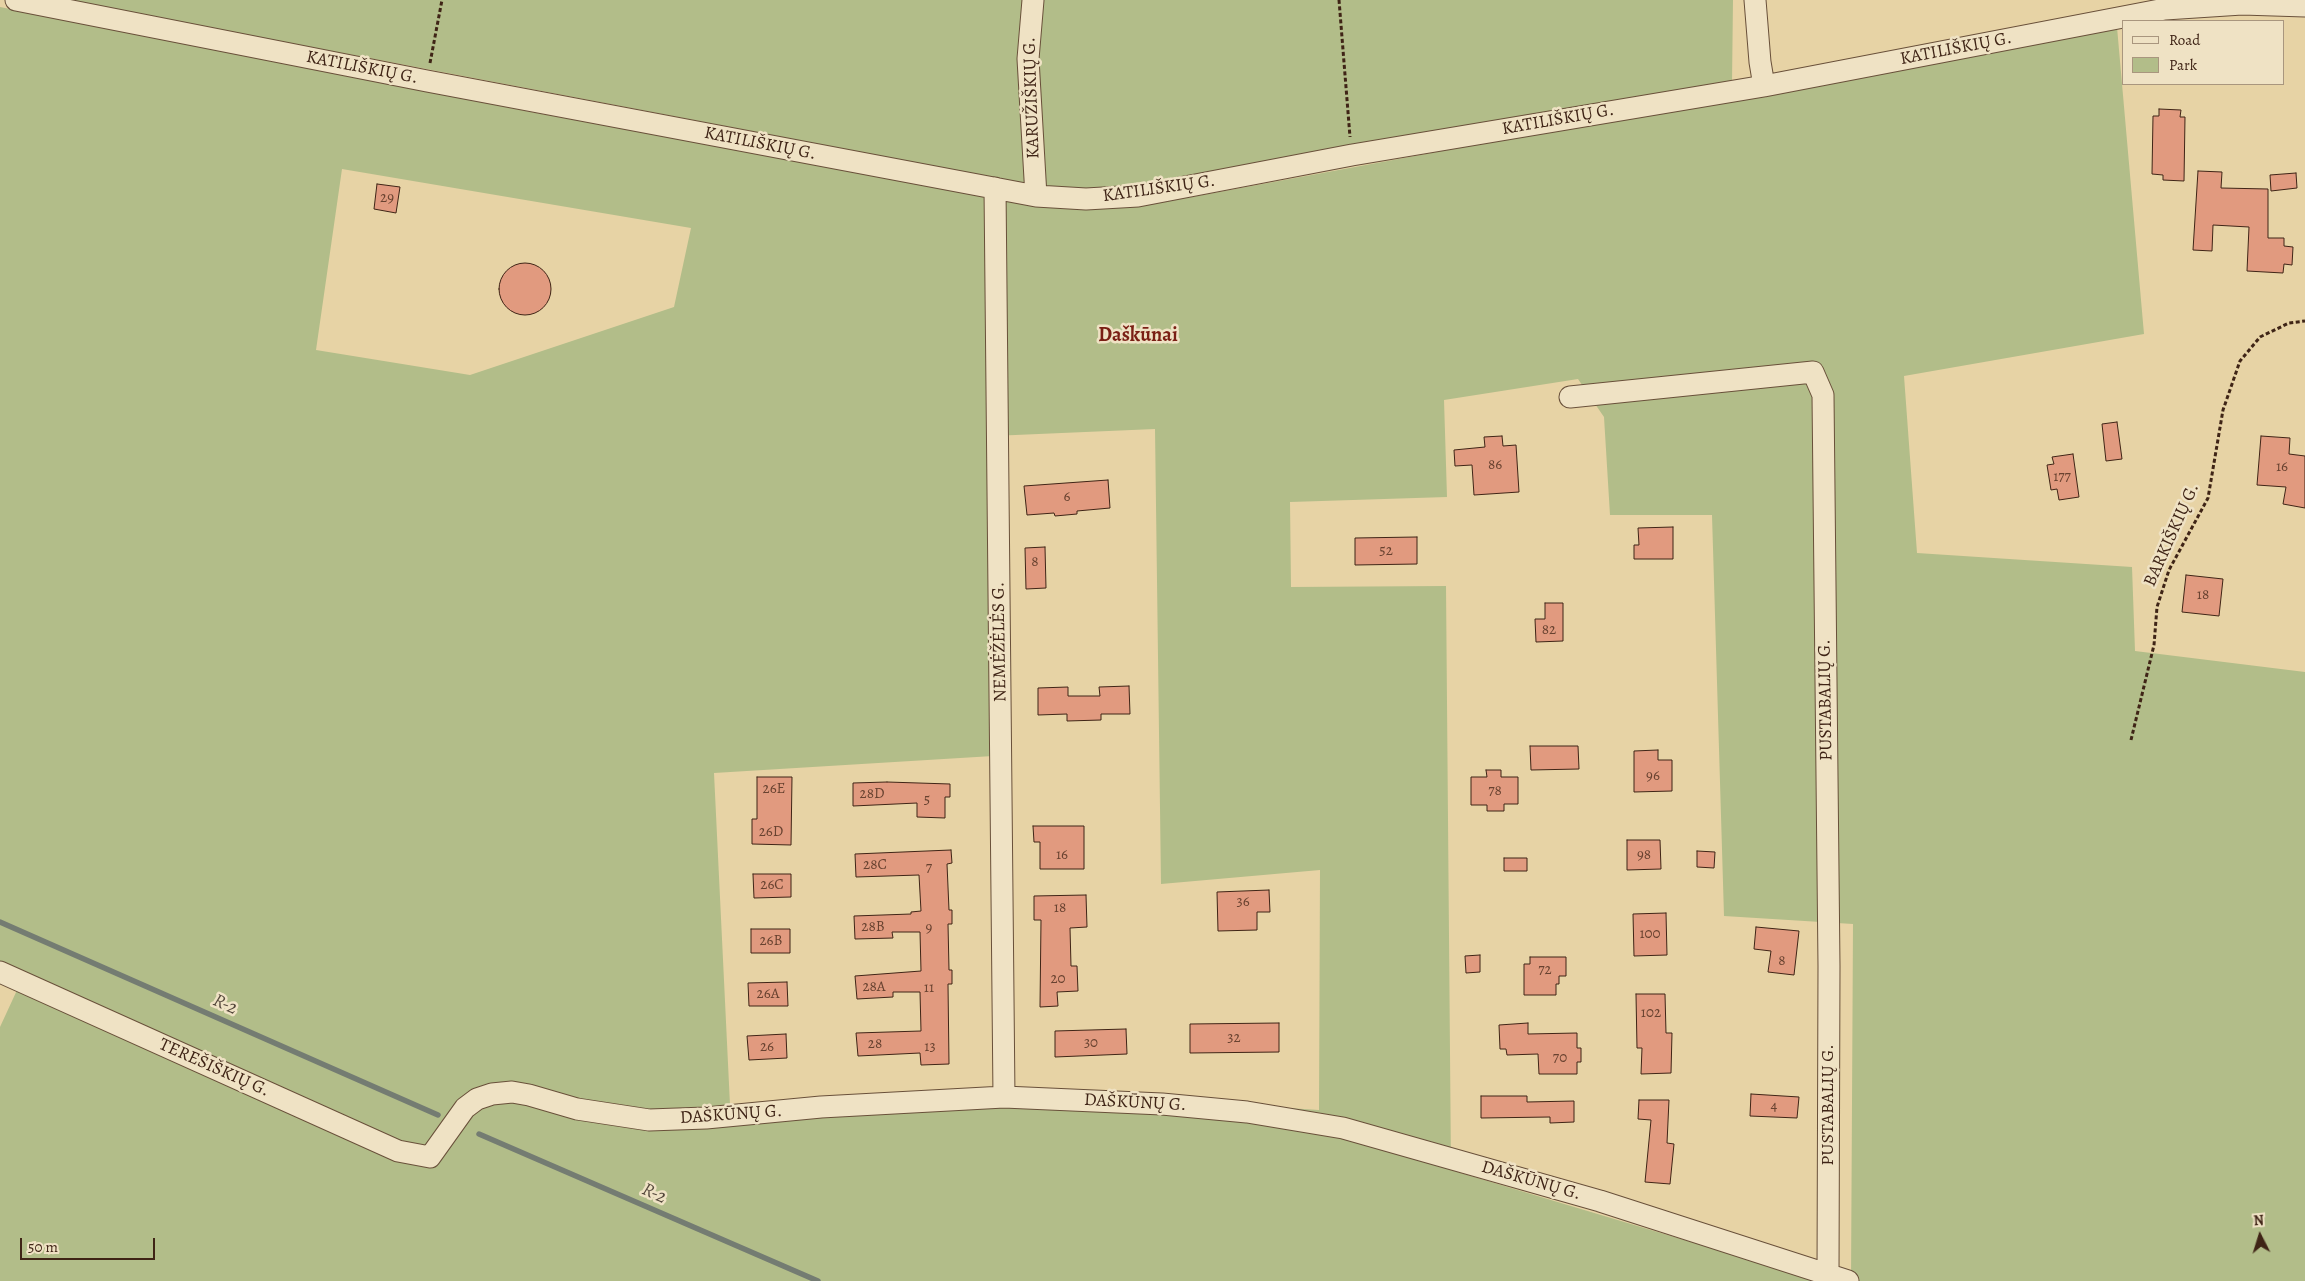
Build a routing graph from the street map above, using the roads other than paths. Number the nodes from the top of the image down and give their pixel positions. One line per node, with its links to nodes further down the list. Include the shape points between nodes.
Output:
1 (16, 0): 6 (street, KATILIŠKIŲ G.)
2 (1033, 0): 7 (street, KARUŽIŠKIŲ G., via 1028,59)
3 (1755, 0): 5 (street)
4 (2305, 6): 5 (street, KATILIŠKIŲ G., via 2242,4 2165,9)
5 (1764, 86): 7 (street, KATILIŠKIŲ G., via 1138,196 1086,200)
6 (995, 188): 7 (street, KATILIŠKIŲ G.); 10 (street, NEMĖŽĖLĖS G.)
7 (1036, 196)
8 (1570, 397): 12 (street, PUSTABALIŲ G., via 1813,372 1822,395 1829,966)
9 (0, 972): 11 (street, TEREŠIŠKIŲ G., via 398,1151)
10 (1004, 1097): 11 (street, DAŠKŪNŲ G., via 658,1120 577,1109 512,1092 492,1094 465,1108); 12 (street, DAŠKŪNŲ G., via 1162,1104 1247,1112 1343,1128 1600,1201)
11 (430, 1157)
12 (1828, 1274): 13 (street, DAŠKŪNŲ G.)
13 (1848, 1281)

